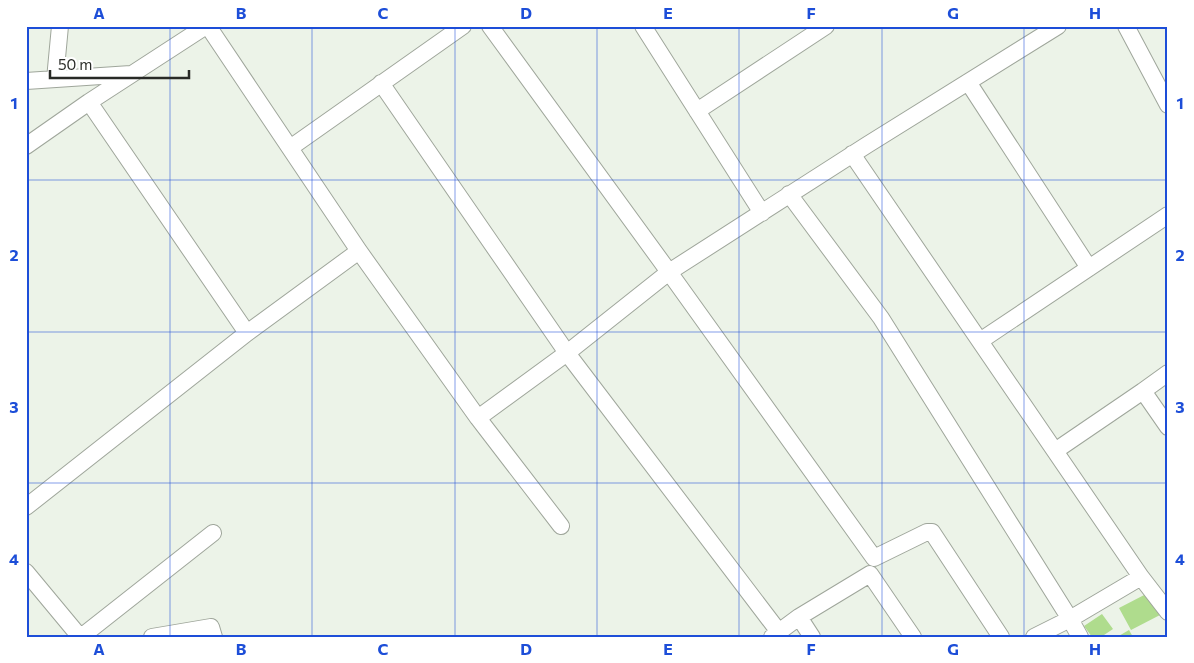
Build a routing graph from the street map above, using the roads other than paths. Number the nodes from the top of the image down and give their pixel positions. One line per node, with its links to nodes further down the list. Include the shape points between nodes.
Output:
1 (60, 26): 11 (street)
2 (207, 26): 10 (street); 19 (street)
3 (463, 26): 14 (street)
4 (490, 26): 26 (street)
5 (643, 26): 17 (street)
6 (826, 26): 9 (street)
7 (1058, 26): 13 (street)
8 (1126, 26): 16 (street)
9 (808, 31): 17 (street)
10 (133, 74): 11 (street); 15 (street)
11 (55, 79): 12 (street)
12 (26, 81)
13 (968, 82): 20 (street); 25 (street)
14 (381, 83): 19 (street); 29 (street)
15 (89, 102): 18 (street); 27 (street)
16 (1168, 105)
17 (697, 110): 22 (street)
18 (26, 146)
19 (290, 148): 24 (street)
20 (852, 154): 21 (street); 28 (street)
21 (790, 194): 22 (street); 42 (street, via 881,318)
22 (762, 213): 26 (street)
23 (1168, 215): 25 (street)
24 (359, 251): 27 (street); 32 (street)
25 (1089, 268): 28 (street)
26 (669, 272): 29 (street); 49 (street, via 874,558 932,532)
27 (247, 333): 35 (street)
28 (980, 341): 34 (street)
29 (567, 353): 32 (street); 43 (street)
30 (1168, 373): 31 (street)
31 (1143, 391): 33 (street); 34 (street)
32 (478, 418): 36 (street)
33 (1168, 428)
34 (1055, 451): 39 (street)
35 (26, 507)
36 (561, 526)
37 (213, 533): 44 (street)
38 (26, 572): 44 (street)
39 (1141, 577): 40 (street); 42 (street)
40 (1168, 612)
41 (799, 618): 43 (street); 47 (street); 48 (street, via 870,574)
42 (1070, 619): 50 (street); 51 (street)
43 (775, 634)
44 (80, 637)
45 (152, 637): 46 (street, via 211,627)
46 (214, 637)
47 (812, 637)
48 (913, 637)
49 (1002, 637)
50 (1034, 637)
51 (1080, 637)

